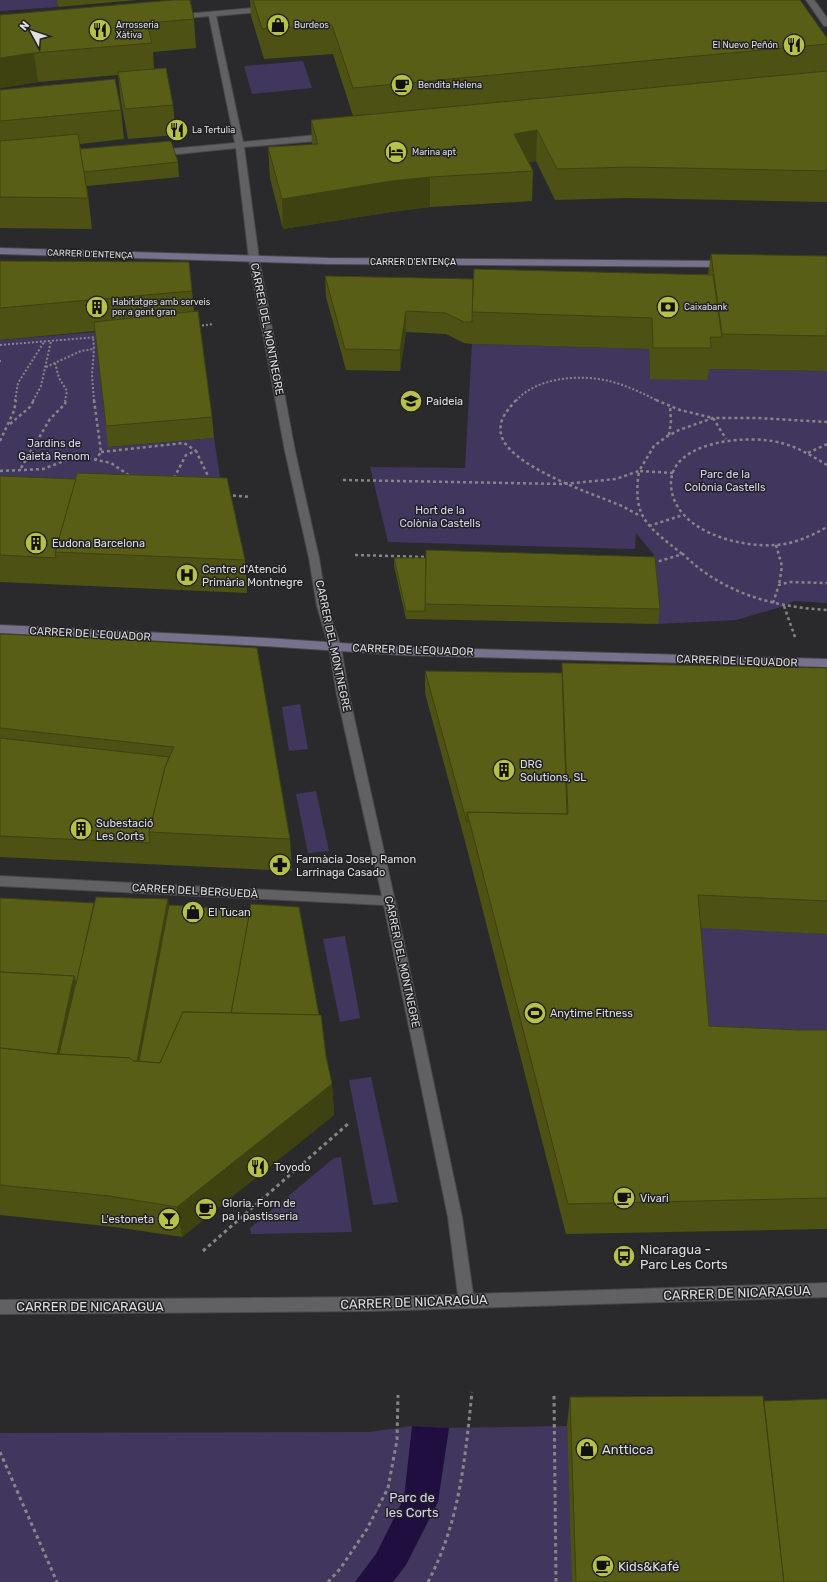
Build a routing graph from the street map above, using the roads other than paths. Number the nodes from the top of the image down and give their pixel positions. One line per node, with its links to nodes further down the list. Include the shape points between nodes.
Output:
1 (810, 0): 3 (street)
2 (272, 8): 4 (street)
3 (823, 13): 6 (street)
4 (212, 14): 5 (street); 8 (street, CARRER DEL MONTNEGRE)
5 (165, 18)
6 (827, 24)
7 (336, 137): 8 (street)
8 (240, 146): 9 (street); 11 (street, CARRER DEL MONTNEGRE)
9 (149, 154)
10 (0, 251): 11 (main road, CARRER D'ENTENÇA)
11 (254, 259): 12 (main road, CARRER D'ENTENÇA); 14 (street, CARRER DEL MONTNEGRE, via 322,606)
12 (732, 264)
13 (0, 629): 14 (main road, CARRER DE L'EQUADOR)
14 (335, 647): 15 (main road, CARRER DE L'EQUADOR); 17 (street, CARRER DEL MONTNEGRE, via 343,695)
15 (827, 663)
16 (0, 881): 17 (street, CARRER DEL BERGUEDÀ)
17 (389, 901): 19 (street, CARRER DEL MONTNEGRE, via 455,1217)
18 (827, 1290): 19 (street, CARRER DE NICARAGUA)
19 (466, 1300): 20 (street, CARRER DE NICARAGUA, via 372,1304)
20 (0, 1307)

